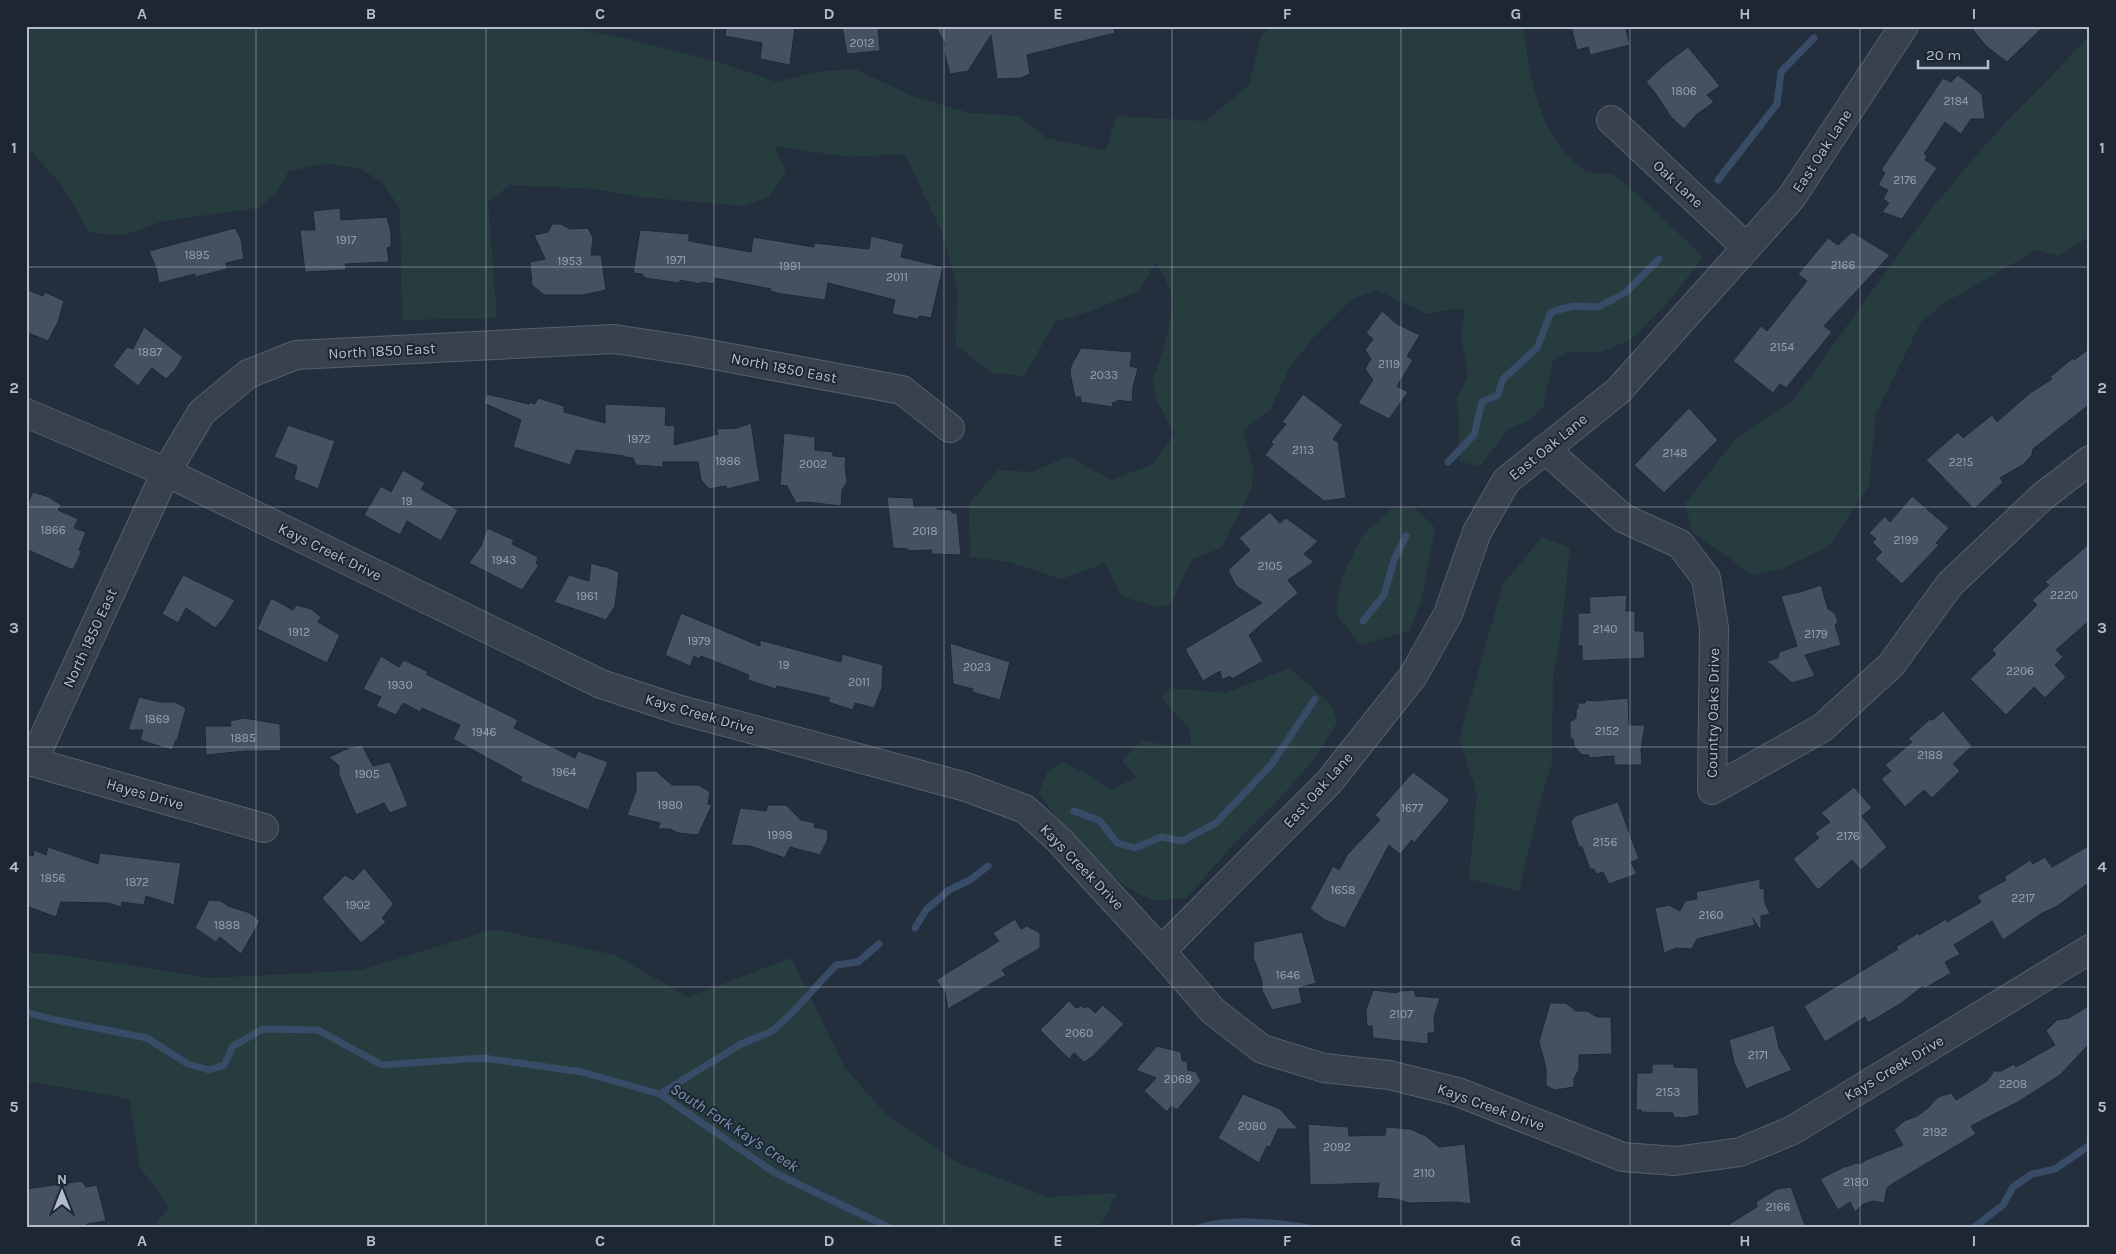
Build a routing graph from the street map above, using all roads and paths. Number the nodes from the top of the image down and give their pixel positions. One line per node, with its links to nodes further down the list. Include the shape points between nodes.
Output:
1 (1904, 26): 3 (street, East Oak Lane, via 1791,198)
2 (1610, 120): 3 (street, Oak Lane)
3 (1746, 247): 6 (street, East Oak Lane, via 1618,391)
4 (26, 413): 8 (street, Kays Creek Drive)
5 (950, 428): 8 (street, North 1850 East, via 902,390 614,339 296,355 248,374 202,412)
6 (1545, 449): 7 (street, Country Oaks Drive, via 1623,518 1680,544 1706,578 1714,628 1712,790 1822,728 1892,665 1950,584 2042,497); 12 (street, East Oak Lane, via 1506,481 1477,532 1448,614 1407,684 1329,782)
7 (2090, 460)
8 (166, 472): 9 (street, North 1850 East); 12 (street, Kays Creek Drive, via 601,684 677,709 966,787 1025,809)
9 (30, 760): 10 (street, Hayes Drive)
10 (264, 828)
11 (2090, 948): 12 (street, Kays Creek Drive, via 1791,1131 1740,1152 1675,1162 1623,1157 1458,1092 1389,1075 1324,1068 1262,1049 1213,1011)
12 (1161, 951)

